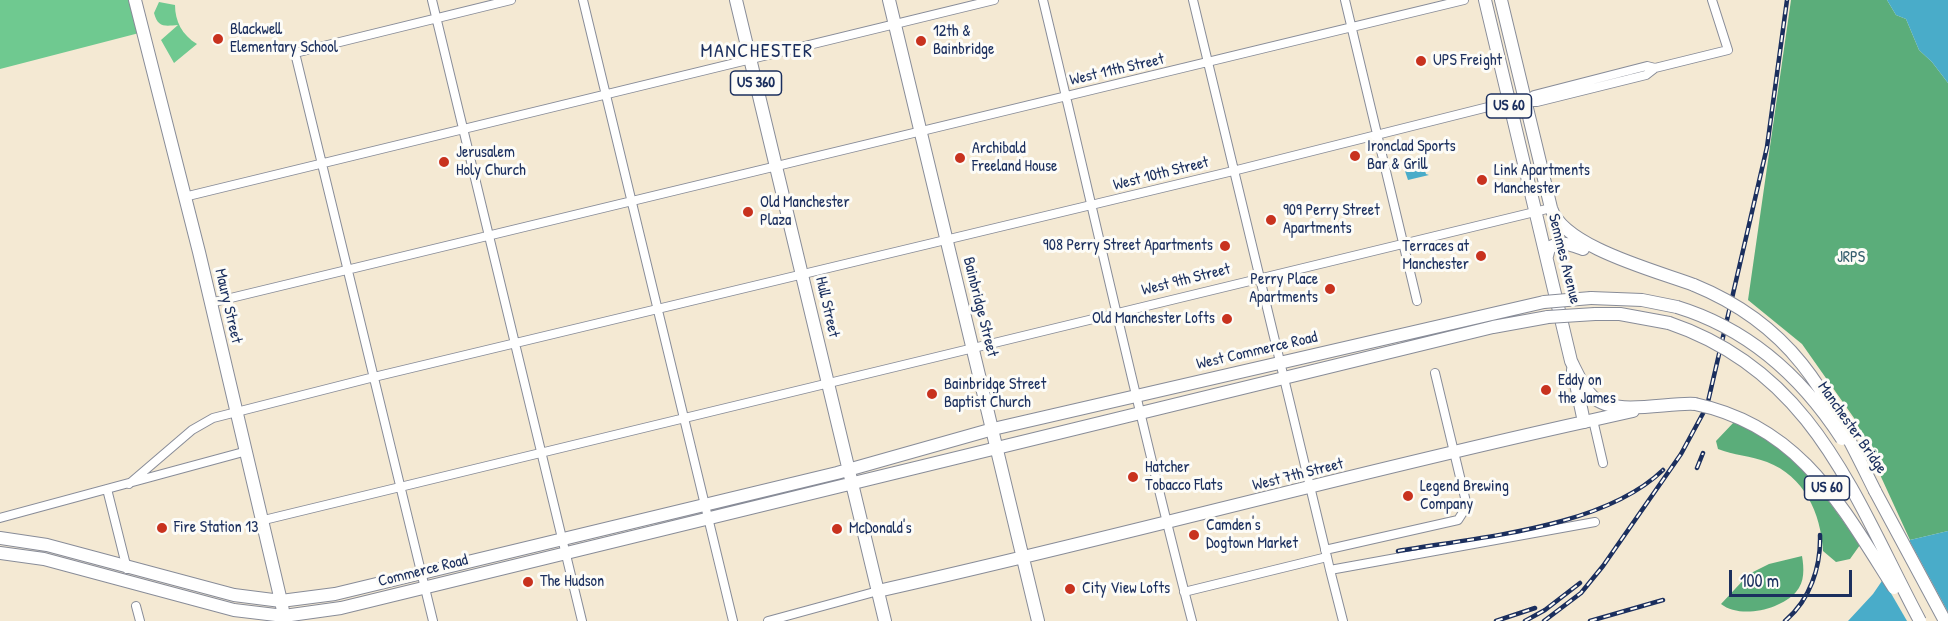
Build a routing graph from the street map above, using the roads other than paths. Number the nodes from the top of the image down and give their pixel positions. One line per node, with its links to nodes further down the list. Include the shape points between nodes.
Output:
1 (135, 0): 30 (main road, Maury Street)
2 (432, 0): 15 (street)
3 (511, 0): 15 (street)
4 (583, 0): 20 (street)
5 (736, 0): 18 (main road, Hull Street / US 360)
6 (889, 0): 16 (main road, Bainbridge Street)
7 (994, 0): 16 (street)
8 (1043, 0): 21 (street)
9 (1193, 0): 19 (street)
10 (1345, 0): 17 (street)
11 (1464, 0): 17 (street, West 11th Street)
12 (1485, 0): 23 (main road, Semmes Avenue / US 60)
13 (1501, 0): 22 (main road, Semmes Avenue / US 60)
14 (1712, 0): 22 (street, West 10th Street, via 1728,50 1655,68 1635,78 1537,102)
15 (436, 18): 24 (street); 27 (street, via 295,53)
16 (895, 24): 18 (street); 25 (main road, Bainbridge Street)
17 (1352, 28): 19 (street, West 11th Street); 26 (street)
18 (750, 59): 20 (street); 28 (main road, Hull Street / US 360)
19 (1208, 64): 21 (street, West 11th Street); 29 (street)
20 (607, 94): 24 (street); 31 (street)
21 (1067, 97): 25 (street, West 11th Street); 32 (street)
22 (1525, 101): 23 (street, West 10th Street); 33 (main road, Semmes Avenue / US 60)
23 (1508, 102): 26 (street, West 10th Street); 34 (main road, Semmes Avenue / US 60)
24 (464, 128): 27 (street); 35 (street)
25 (921, 132): 28 (street, West 11th Street); 36 (main road, Bainbridge Street)
26 (1379, 135): 29 (street, West 10th Street); 37 (street)
27 (322, 162): 30 (street); 40 (street)
28 (776, 166): 31 (street, West 11th Street); 41 (main road, Hull Street / US 360)
29 (1233, 171): 32 (street, West 10th Street); 42 (street)
30 (184, 197): 44 (main road, Maury Street)
31 (631, 199): 35 (street, West 11th Street); 46 (street)
32 (1093, 206): 36 (street, West 10th Street); 47 (street)
33 (1551, 208): 34 (street, West 9th Street); 39 (main road, US 60, via 1570,235)
34 (1536, 211): 37 (street, West 9th Street); 38 (main road, Semmes Avenue / US 60)
35 (489, 237): 40 (street, West 11th Street); 49 (street)
36 (946, 240): 41 (street, West 10th Street); 50 (main road, Bainbridge Street)
37 (1404, 243): 42 (street, West 9th Street); 43 (street)
38 (1547, 256): 39 (main road, via 1549,248 1564,243); 51 (main road, Semmes Avenue / US 60)
39 (1620, 257): 75 (main road, US 60, bridge, via 1694,285 1742,308 1766,325 1814,377)
40 (347, 270): 44 (street, West 11th Street); 54 (street)
41 (803, 276): 46 (street, West 10th Street); 56 (main road, Hull Street / US 360)
42 (1258, 278): 47 (street, West 9th Street); 52 (street)
43 (1417, 301)
44 (210, 303): 59 (main road, Maury Street)
45 (1677, 307): 52 (main road, West Commerce Road, bridge, via 1642,300 1591,298 1544,302); 75 (main road, Manchester Bridge, bridge, via 1743,336 1789,372 1819,405)
46 (658, 309): 49 (street, West 10th Street); 61 (street)
47 (1118, 312): 50 (street, West 9th Street); 57 (street)
48 (1669, 323): 55 (main road, West Commerce Road, bridge, via 1620,314 1548,317); 107 (main road, Manchester Bridge, bridge, via 1736,353 1794,402 1840,471)
49 (515, 344): 54 (street, West 10th Street); 67 (street)
50 (973, 347): 56 (street, West 9th Street); 63 (main road, Bainbridge Street)
51 (1571, 361): 58 (main road, US 60, via 1586,389 1599,402); 62 (main road, Semmes Avenue)
52 (1281, 363): 55 (street); 57 (main road, West Commerce Road)
53 (1435, 373): 66 (street)
54 (374, 377): 59 (street, West 10th Street); 72 (street)
55 (1284, 378): 60 (main road, West Commerce Road); 74 (street)
56 (828, 383): 61 (street, West 9th Street); 69 (main road, Hull Street / US 360)
57 (1136, 398): 60 (street); 63 (main road, West Commerce Road)
58 (1651, 407): 62 (main road, West 7th Street); 107 (main road, US 60, bridge, via 1695,404 1727,411 1773,436 1804,463 1840,505)
59 (237, 412): 65 (main road, Maury Street); 70 (street, West 10th Street, via 202,422)
60 (1140, 413): 64 (main road, West Commerce Road); 81 (street)
61 (684, 418): 67 (street, West 9th Street); 76 (street)
62 (1588, 421): 66 (main road, West 7th Street); 68 (street)
63 (993, 429): 64 (main road, Bainbridge Street); 69 (main road, West Commerce Road)
64 (997, 447): 71 (main road, West Commerce Road); 87 (main road, Bainbridge Street)
65 (247, 451): 70 (street); 79 (main road, Maury Street)
66 (1453, 451): 74 (main road, West 7th Street); 86 (street, via 1467,506 1462,517)
67 (541, 452): 72 (street, West 9th Street); 83 (street)
68 (1603, 463)
69 (850, 469): 71 (main road, Hull Street / US 360); 76 (main road, Commerce Road)
70 (129, 484): 73 (street)
71 (853, 484): 78 (main road, Commerce Road); 93 (main road, Hull Street / US 360)
72 (402, 486): 79 (street, West 9th Street); 90 (street)
73 (107, 489): 77 (street); 88 (street)
74 (1312, 489): 81 (main road, West 7th Street); 86 (street)
75 (1875, 491): 108 (main road, Manchester Bridge / US 60)
76 (706, 504): 78 (street); 83 (main road, Commerce Road)
77 (0, 519)
78 (709, 519): 85 (main road, Commerce Road); 101 (street)
79 (264, 520): 95 (main road, Maury Street)
80 (1596, 522): 89 (street)
81 (1167, 524): 87 (main road, West 7th Street); 94 (street)
82 (0, 538): 88 (main road, Commerce Road, via 47,545)
83 (562, 539): 85 (street); 90 (main road, Commerce Road)
84 (0, 553): 91 (main road, Commerce Road, via 44,559)
85 (566, 553): 92 (main road, Commerce Road); 100 (street)
86 (1326, 554): 89 (street); 94 (street)
87 (1023, 559): 93 (main road, West 7th Street); 104 (main road, Bainbridge Street)
88 (126, 566): 91 (street); 95 (main road, Commerce Road, via 234,595)
89 (1330, 570): 106 (street)
90 (421, 573): 92 (street); 95 (main road, Commerce Road, via 335,594)
91 (129, 581): 97 (main road, Commerce Road, via 234,610)
92 (425, 588): 97 (main road, Commerce Road); 99 (street)
93 (879, 591): 102 (street); 103 (main road, Hull Street / US 360)
94 (1184, 592): 105 (street)
95 (281, 601): 97 (main road, Maury Street)
96 (136, 606): 98 (street)
97 (284, 618)
98 (140, 621)
99 (433, 621)
100 (582, 621)
101 (733, 621)
102 (768, 621)
103 (885, 621)
104 (1038, 621)
105 (1192, 621)
106 (1342, 621)
107 (1918, 621)
108 (1945, 621)

